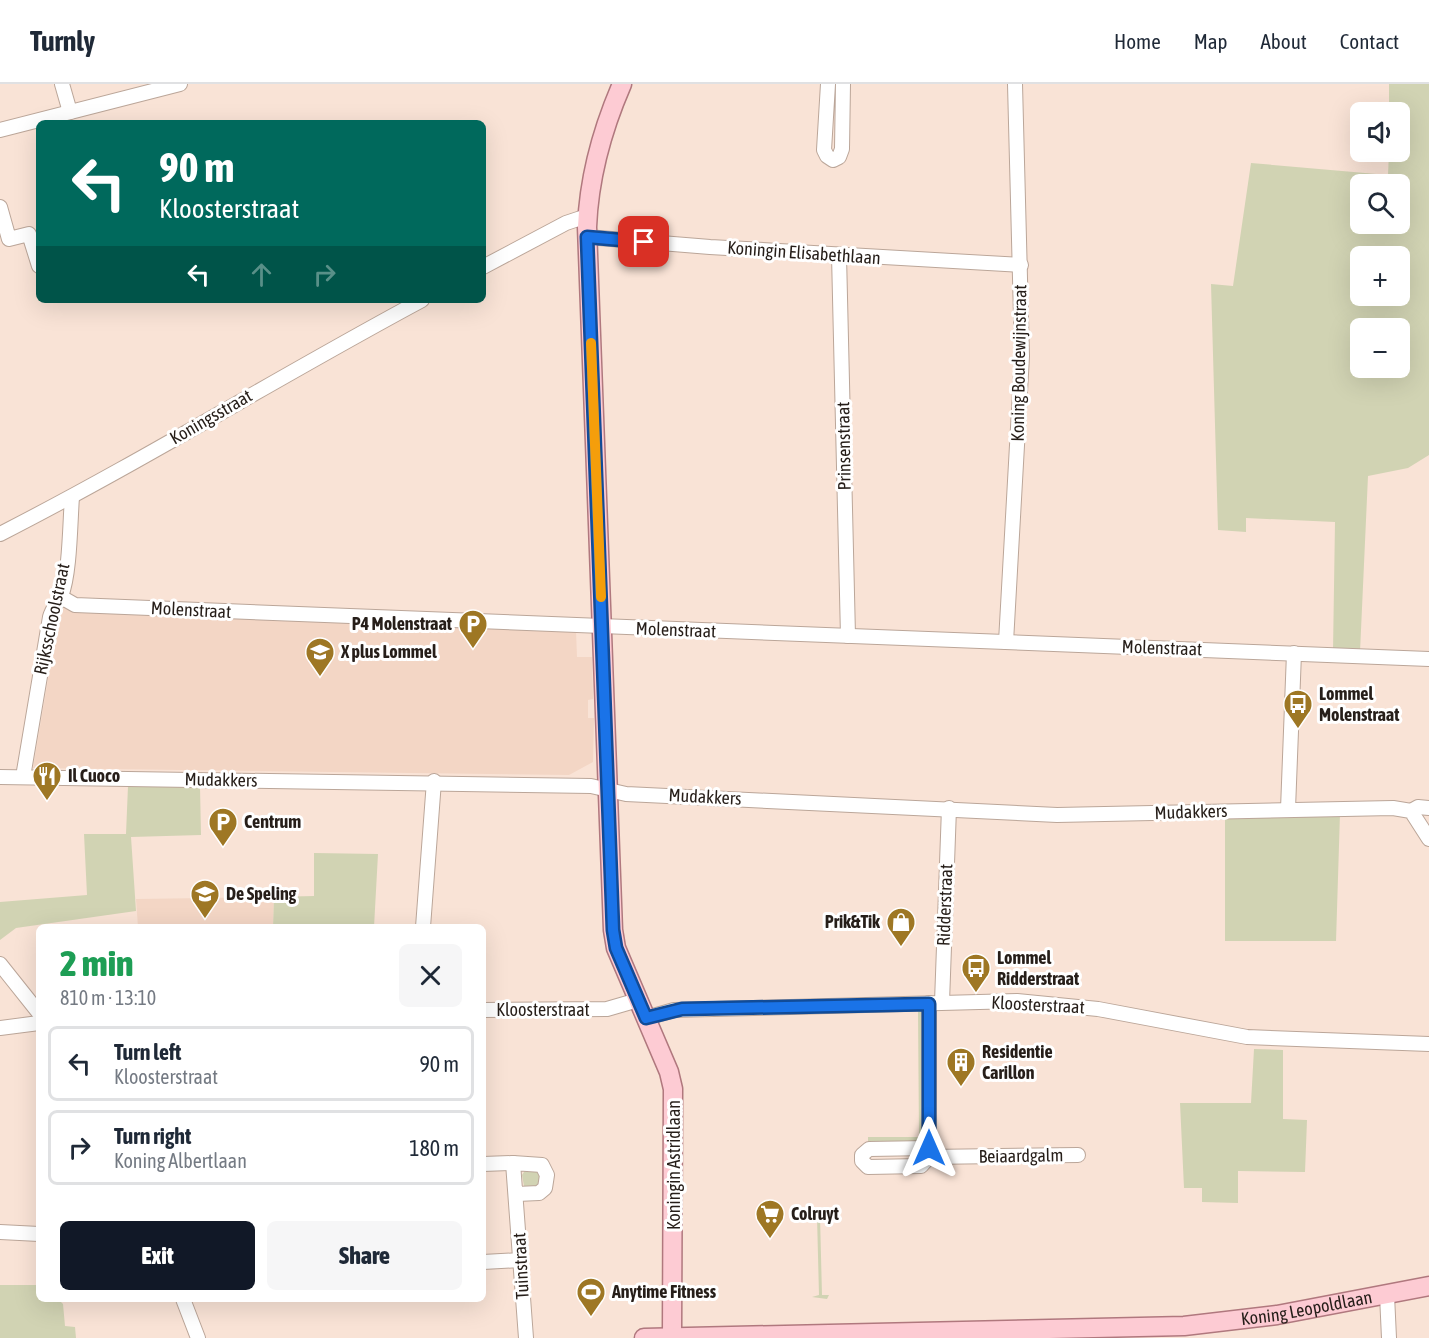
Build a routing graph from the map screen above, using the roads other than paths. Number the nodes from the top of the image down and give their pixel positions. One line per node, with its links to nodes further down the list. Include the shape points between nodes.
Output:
1 (62, 84): 7 (street)
2 (180, 84): 7 (street)
3 (622, 84): 12 (main road, Koningin Astridlaan, via 599,146)
4 (828, 84): 5 (street, via 824,150 833,160 839,158 842,149)
5 (843, 84)
6 (1015, 84): 17 (street, Koning Boudewijnstraat)
7 (70, 112): 9 (street)
8 (36, 120): 10 (street)
9 (37, 120)
10 (0, 129)
11 (0, 207): 15 (street, via 9,239 29,234)
12 (587, 216): 13 (main road, Koningin Astridlaan); 16 (street)
13 (587, 237): 14 (street, Koningin Elisabethlaan); 22 (main road, Koningin Astridlaan)
14 (839, 255): 17 (street, Koningin Elisabethlaan); 23 (street, Prinsenstraat)
15 (36, 257)
16 (486, 265)
17 (1021, 265): 24 (street, Koning Boudewijnstraat, via 1021,399)
18 (416, 303): 19 (street, Koningsstraat)
19 (72, 497): 20 (street, Koningsstraat); 21 (street, Rijksschoolstraat)
20 (0, 534)
21 (61, 597): 22 (street, Molenstraat, via 75,605); 28 (street, Rijksschoolstraat, via 52,609)
22 (602, 627): 23 (street, Molenstraat); 30 (main road, Koningin Astridlaan)
23 (848, 636): 24 (street, Molenstraat)
24 (1006, 642): 25 (street, Molenstraat)
25 (1294, 653): 26 (street, Molenstraat); 33 (street)
26 (1429, 659)
27 (0, 777): 28 (street, Mudakkers)
28 (23, 777): 29 (street, Mudakkers)
29 (434, 781): 30 (street, Mudakkers); 36 (street)
30 (609, 789): 31 (street, Mudakkers, via 626,794); 38 (main road, Koningin Astridlaan, via 614,940)
31 (949, 808): 33 (street, Mudakkers, via 1057,815); 39 (street, Ridderstraat)
32 (1429, 808): 34 (street, Mudakkers)
33 (1288, 809): 34 (street, Mudakkers)
34 (1411, 811): 35 (street)
35 (1429, 839)
36 (423, 924)
37 (0, 964): 40 (street)
38 (638, 1000): 41 (street, Kloosterstraat, via 607,1009); 42 (main road, Koningin Astridlaan)
39 (935, 1003): 42 (street, Kloosterstraat, via 682,1009); 45 (street, Kloosterstraat, via 1017,1001 1071,1005 1247,1036); 46 (street, Beiaardgalm, via 929,1152)
40 (36, 1009)
41 (486, 1010)
42 (646, 1018): 61 (main road, Koningin Astridlaan, via 669,1072 674,1100)
43 (36, 1023): 44 (street)
44 (0, 1028)
45 (1429, 1044)
46 (1078, 1155)
47 (513, 1163): 48 (street); 49 (street, Tuinstraat); 49 (street, via 538,1163 547,1175 545,1188 539,1193)
48 (486, 1164)
49 (517, 1194): 52 (street, Tuinstraat)
50 (0, 1232): 51 (street)
51 (36, 1234)
52 (521, 1260): 53 (street); 59 (street, Tuinstraat)
53 (486, 1262)
54 (1429, 1286): 55 (main road, Koning Leopoldlaan)
55 (1388, 1295): 57 (main road, Koning Leopoldlaan, via 1203,1324); 62 (street)
56 (184, 1302): 58 (street)
57 (1023, 1335): 61 (main road, Koning Leopoldlaan)
58 (198, 1338)
59 (526, 1338)
60 (644, 1338): 61 (main road, Koning Leopoldlaan)
61 (672, 1338)
62 (1389, 1338)

